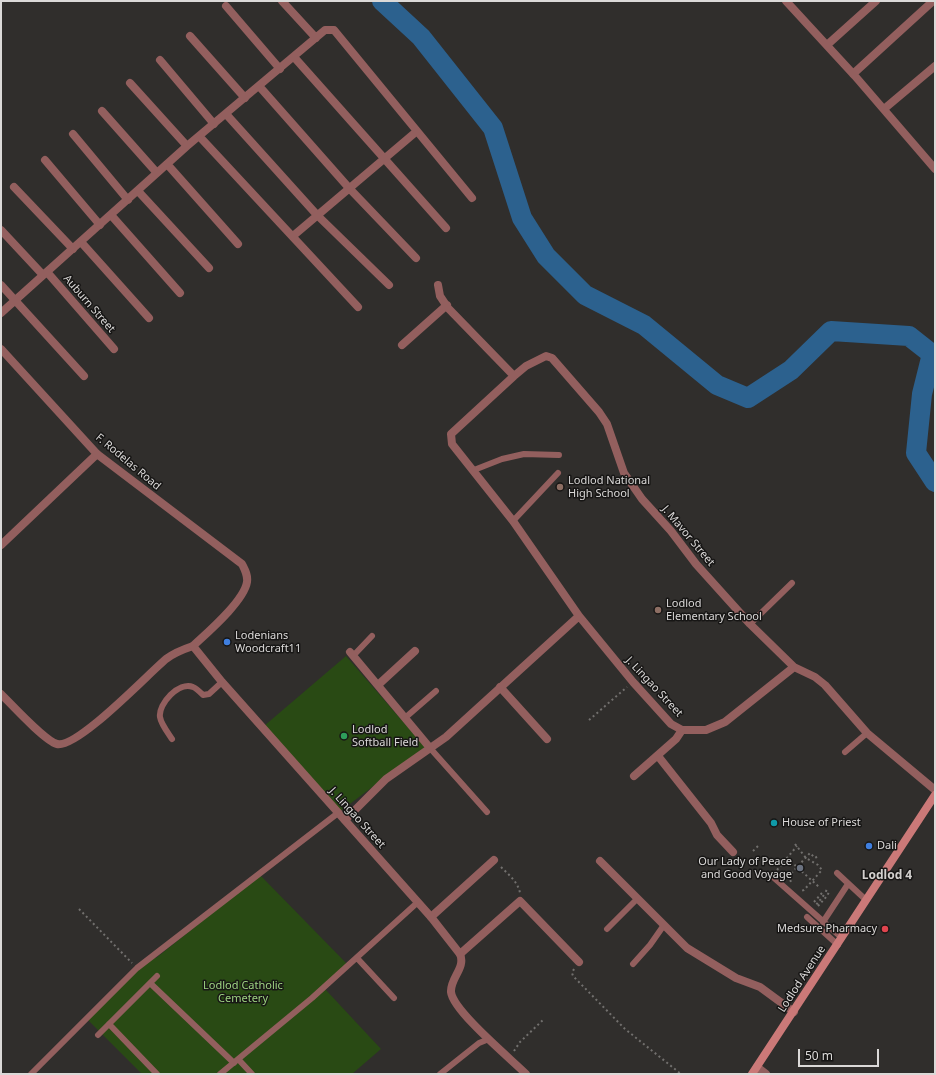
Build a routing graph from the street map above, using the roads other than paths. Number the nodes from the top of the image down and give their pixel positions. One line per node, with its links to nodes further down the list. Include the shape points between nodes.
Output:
1 (282, 1): 7 (street)
2 (786, 1): 8 (street)
3 (876, 1): 8 (street)
4 (933, 1): 13 (street)
5 (226, 6): 12 (street)
6 (190, 36): 16 (street)
7 (316, 38): 9 (street); 21 (street, via 325,30 334,30)
8 (827, 45): 13 (street)
9 (294, 56): 12 (street); 25 (street)
10 (160, 60): 20 (street)
11 (935, 66): 17 (street)
12 (280, 68): 15 (street)
13 (853, 74): 17 (street)
14 (130, 83): 24 (street)
15 (259, 86): 16 (street); 31 (street)
16 (245, 98): 19 (street)
17 (884, 109): 28 (street)
18 (102, 111): 29 (street)
19 (226, 114): 20 (street); 36 (street)
20 (214, 124): 23 (street)
21 (417, 131): 25 (street); 33 (street)
22 (73, 134): 34 (street)
23 (199, 136): 24 (street); 40 (street)
24 (187, 146): 27 (street)
25 (383, 159): 31 (street); 38 (street)
26 (45, 160): 37 (street)
27 (167, 164): 29 (street); 42 (street)
28 (935, 169)
29 (157, 173): 32 (street)
30 (14, 187): 43 (street)
31 (349, 188): 36 (street); 44 (street)
32 (138, 191): 34 (street); 45 (street)
33 (472, 198)
34 (128, 200): 35 (street)
35 (111, 215): 37 (street); 50 (street)
36 (317, 215): 40 (street); 48 (street)
37 (100, 225): 41 (street)
38 (446, 228)
39 (1, 230): 46 (street, Auburn Street)
40 (293, 236): 53 (street)
41 (81, 242): 43 (street); 55 (street)
42 (238, 244)
43 (73, 249): 46 (street)
44 (416, 258)
45 (209, 268)
46 (45, 274): 51 (street); 58 (street, Auburn Street)
47 (1, 285): 51 (street)
48 (389, 285)
49 (438, 285): 52 (street, via 440,296)
50 (180, 293)
51 (16, 300): 54 (street); 59 (street)
52 (446, 305): 56 (street); 60 (street)
53 (358, 307)
54 (1, 313)
55 (150, 318)
56 (402, 344)
57 (1, 349): 62 (street, F. Rodelas Road)
58 (114, 349)
59 (84, 376)
60 (514, 376): 61 (street, J. Mavor Street); 70 (street, J. Mavor Street, via 526,366 546,356 552,358 607,424 624,473 642,499)
61 (452, 434): 64 (street, J. Lingao Street, via 452,444)
62 (97, 454): 67 (street); 72 (street, F. Rodelas Road, via 197,532 232,555 247,571 245,590)
63 (559, 455): 64 (lane, via 524,454)
64 (474, 470): 66 (street, J. Lingao Street)
65 (558, 473): 66 (lane)
66 (513, 521): 69 (street, J. Lingao Street)
67 (1, 545)
68 (792, 583): 70 (lane)
69 (579, 616): 78 (street); 82 (street, J. Lingao Street, via 633,682 671,724)
70 (750, 624): 75 (street, J. Mavor Street)
71 (372, 636): 74 (lane)
72 (193, 646): 76 (street, J. Lingao Street); 80 (street, via 167,659 88,730 68,743 58,745 48,739)
73 (415, 651): 77 (street)
74 (351, 654): 77 (street)
75 (794, 667): 82 (street, J. Lingao Street, via 725,722 706,730); 83 (street, J. Mavor Street, via 826,685)
76 (222, 682): 84 (lane, via 209,694 202,695 194,687 187,686 167,698 160,709 160,718); 93 (street, J. Lingao Street)
77 (378, 685): 81 (street)
78 (500, 687): 85 (street); 86 (street, via 446,737)
79 (436, 691): 81 (lane)
80 (1, 694)
81 (406, 717): 86 (street)
82 (682, 730): 88 (street)
83 (867, 733): 87 (lane); 90 (street, J. Mavor Street)
84 (172, 739)
85 (547, 739)
86 (430, 748): 92 (lane); 94 (street, via 386,779)
87 (845, 752)
88 (658, 756): 89 (street); 95 (street, via 711,823 717,835)
89 (634, 776)
90 (935, 790)
91 (935, 795): 102 (main road, Lodlod Avenue)
92 (487, 812)
93 (338, 813): 94 (street, J. Lingao Street); 123 (lane, via 137,968)
94 (345, 820): 103 (street, J. Lingao Street)
95 (733, 852)
96 (494, 860): 104 (street)
97 (600, 861): 101 (street)
98 (837, 873): 100 (lane)
99 (774, 874): 106 (lane)
100 (848, 884): 102 (lane); 106 (lane)
101 (637, 899): 107 (street); 108 (lane)
102 (866, 900): 109 (main road, Lodlod Avenue)
103 (418, 902): 104 (street, J. Lingao Street); 111 (lane)
104 (431, 917): 110 (street, J. Lingao Street)
105 (807, 918): 109 (lane)
106 (823, 922): 109 (lane)
107 (664, 925): 113 (lane); 117 (street, via 696,955 736,978 760,987)
108 (607, 929)
109 (840, 941): 117 (main road, Lodlod Avenue)
110 (460, 954): 112 (street, via 520,900); 120 (street, via 461,965 451,992 453,1000)
111 (357, 958): 116 (lane); 121 (lane)
112 (579, 962)
113 (633, 964)
114 (157, 976): 115 (lane)
115 (150, 983): 118 (lane); 121 (lane)
116 (394, 998)
117 (794, 1012): 122 (main road, Lodlod Avenue)
118 (109, 1024): 119 (lane); 124 (lane)
119 (98, 1035)
120 (489, 1039): 127 (lane, via 479,1043); 128 (street)
121 (236, 1062): 125 (lane); 126 (lane)
122 (757, 1067): 129 (main road, Lodlod Avenue); 130 (street)
123 (31, 1074)
124 (157, 1074)
125 (220, 1074)
126 (252, 1074)
127 (440, 1074)
128 (526, 1074)
129 (752, 1074)
130 (766, 1074)

